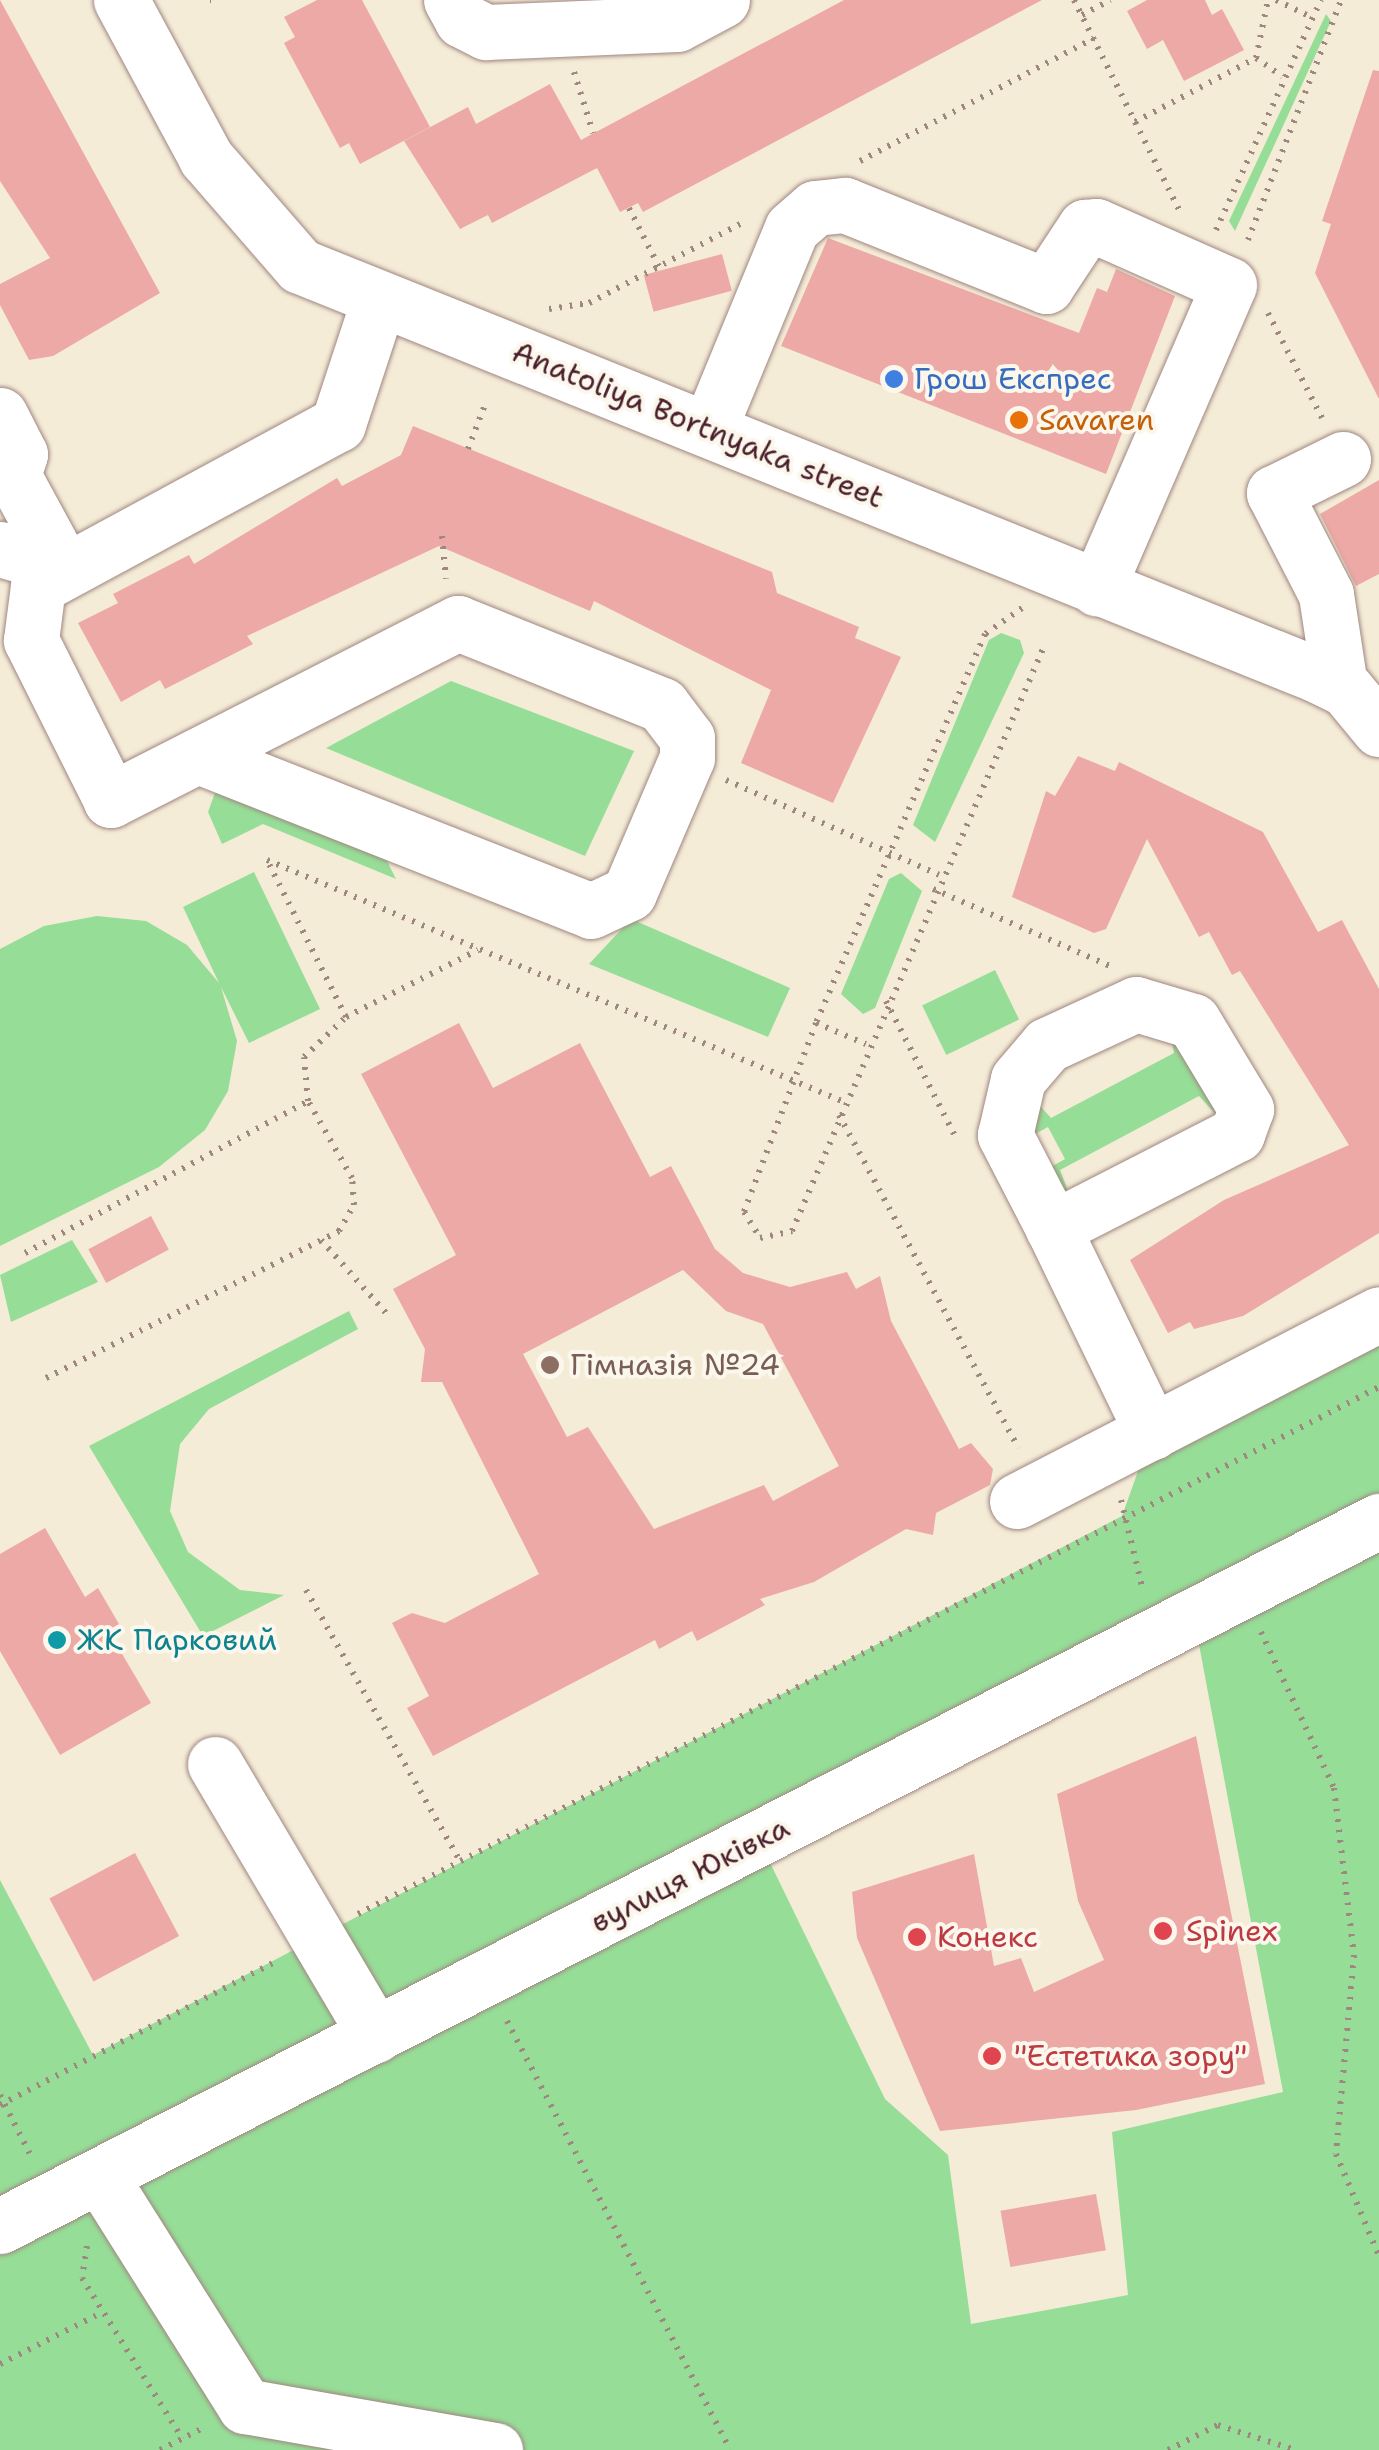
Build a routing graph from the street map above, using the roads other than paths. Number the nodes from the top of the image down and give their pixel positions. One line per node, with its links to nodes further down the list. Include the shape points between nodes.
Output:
1 (451, 0): 2 (street, via 462,20 486,32 677,24)
2 (722, 0)
3 (132, 4): 4 (street, Anatoliya Bortnyaka street, via 190,134 276,239 300,266)
4 (379, 299): 6 (street, Anatoliya Bortnyaka street); 9 (street, via 338,424)
5 (0, 415): 9 (street, via 20,454 14,476)
6 (708, 429): 10 (street, Anatoliya Bortnyaka street); 10 (street, via 792,228 816,208 846,205 1046,286 1086,227 1096,226 1229,284)
7 (1343, 459): 12 (street, via 1274,494 1326,594)
8 (0, 548): 9 (street)
9 (63, 566): 13 (street, via 31,598 31,640 112,800)
10 (1083, 581): 12 (street, Anatoliya Bortnyaka street)
11 (1379, 635): 12 (street)
12 (1355, 701)
13 (198, 756): 13 (street, via 591,911 628,893 687,758 686,738 662,706 458,623)
14 (1053, 1228): 14 (street, via 1237,1134 1246,1108 1194,1021 1136,1004 1047,1045 1018,1078 1005,1135); 16 (street)
15 (1379, 1314): 16 (street)
16 (1134, 1441): 17 (street)
17 (1029, 1495)
18 (1379, 1520): 20 (street, вулиця Юківка)
19 (215, 1764): 20 (street)
20 (374, 2035): 21 (street, вулиця Юківка)
21 (76, 2188): 22 (street, вулиця Юківка); 23 (street, via 244,2406)
22 (0, 2226)
23 (495, 2450)

